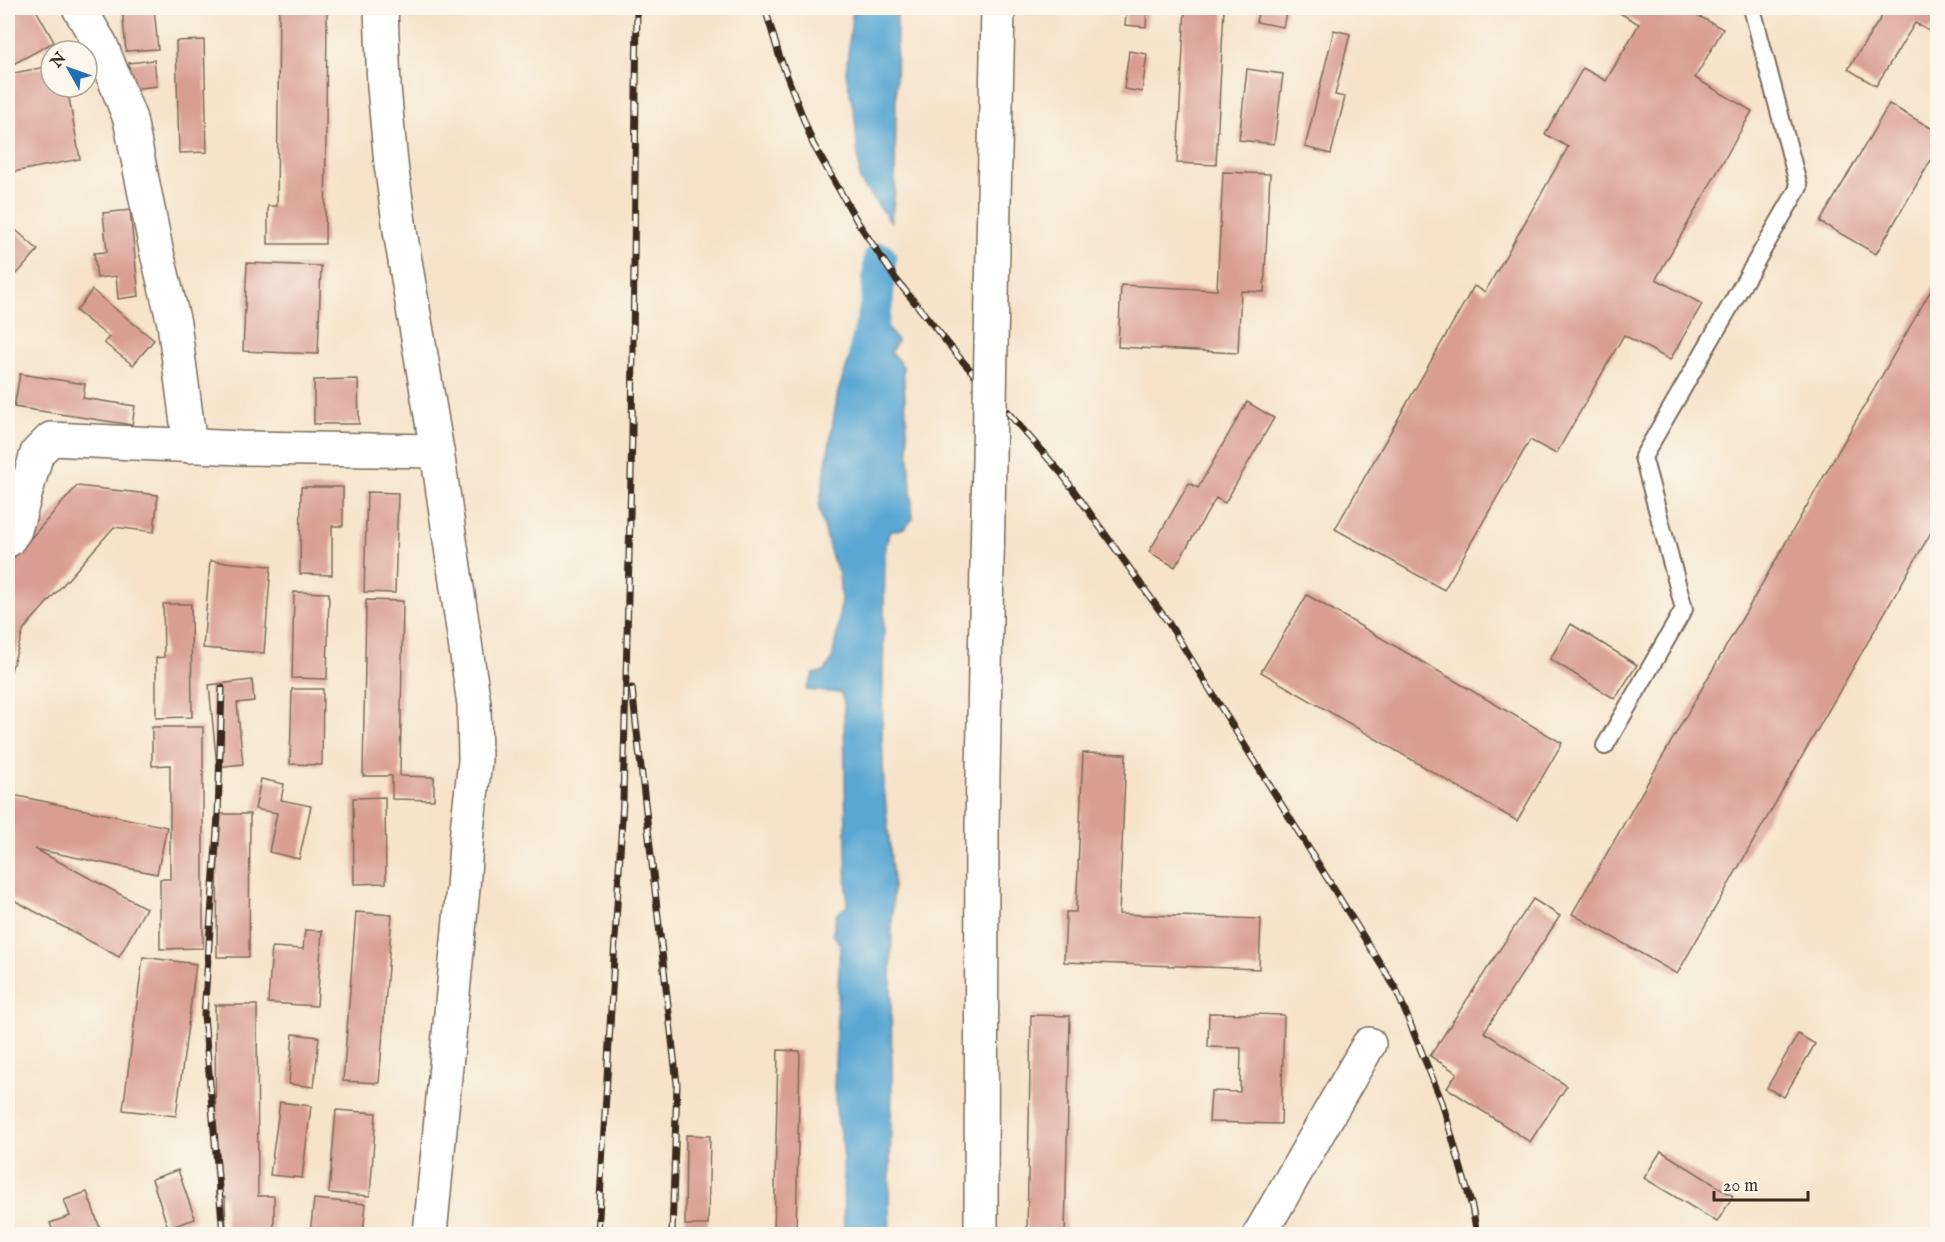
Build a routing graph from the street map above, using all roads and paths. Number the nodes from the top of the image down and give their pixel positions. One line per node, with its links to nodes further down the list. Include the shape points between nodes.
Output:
1 (79, 8): 5 (street, via 101,45 130,119 174,323)
2 (381, 8): 6 (street, via 391,164)
3 (998, 8): 11 (street, bridge, via 982,839)
4 (1752, 8): 8 (lane, via 1799,187 1643,457 1684,609)
5 (190, 446): 6 (street); 7 (street, via 51,439 37,453 15,530)
6 (437, 451): 10 (street, via 474,704 475,761)
7 (8, 540)
8 (1605, 746)
9 (1369, 1044): 12 (street)
10 (429, 1234)
11 (981, 1234)
12 (1260, 1234)

